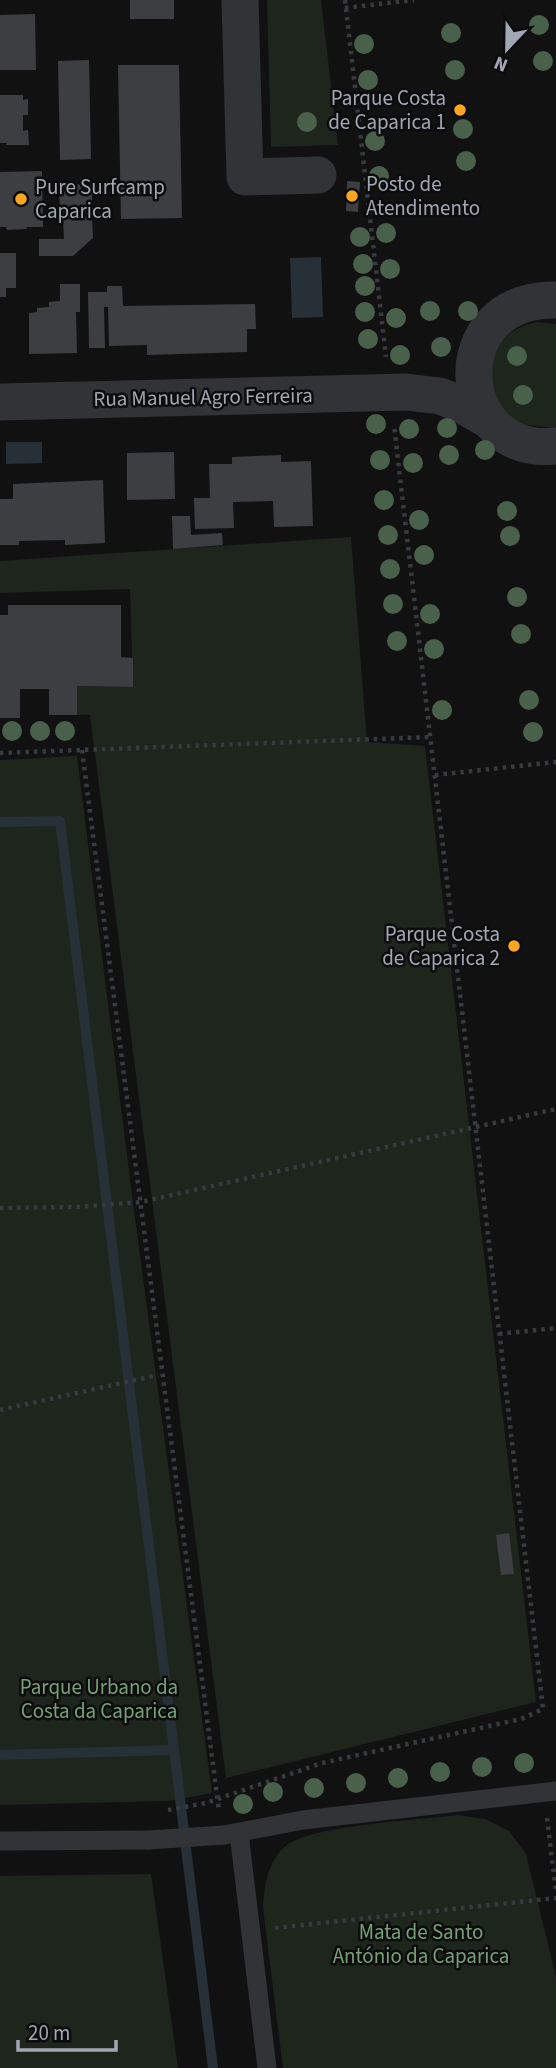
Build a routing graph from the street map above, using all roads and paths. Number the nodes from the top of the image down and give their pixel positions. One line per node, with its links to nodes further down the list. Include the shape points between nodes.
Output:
1 (240, 0): 5 (street, via 245,177)
2 (345, 0): 4 (path)
3 (414, 0): 4 (path)
4 (345, 8): 8 (path)
5 (318, 175)
6 (549, 296): 7 (street, via 515,307)
7 (484, 335): 8 (street, via 464,354); 10 (street, via 476,352 474,389)
8 (398, 392): 9 (street, Rua Manuel Agro Ferreira); 10 (street, Rua Manuel Agro Ferreira, via 440,396); 12 (path)
9 (0, 402)
10 (489, 421): 11 (street, Rua Manuel Agro Ferreira, via 525,444)
11 (556, 446)
12 (430, 737): 13 (path); 16 (path)
13 (82, 750): 14 (path); 19 (path)
14 (0, 753)
15 (556, 762): 16 (path)
16 (435, 775): 18 (path)
17 (556, 1110): 18 (path)
18 (475, 1128): 19 (path); 22 (path)
19 (141, 1202): 20 (path); 26 (path)
20 (0, 1208)
21 (556, 1328): 22 (path)
22 (499, 1334): 26 (path, via 543,1709 521,1719 322,1763)
23 (158, 1376): 24 (path)
24 (0, 1410)
25 (550, 1792): 28 (lane, via 303,1820); 30 (path)
26 (218, 1799): 27 (path)
27 (157, 1812)
28 (232, 1834): 29 (lane, bridge); 32 (lane)
29 (0, 1841)
30 (556, 1891)
31 (556, 1898): 32 (path)
32 (249, 1931): 33 (lane)
33 (267, 2068)

